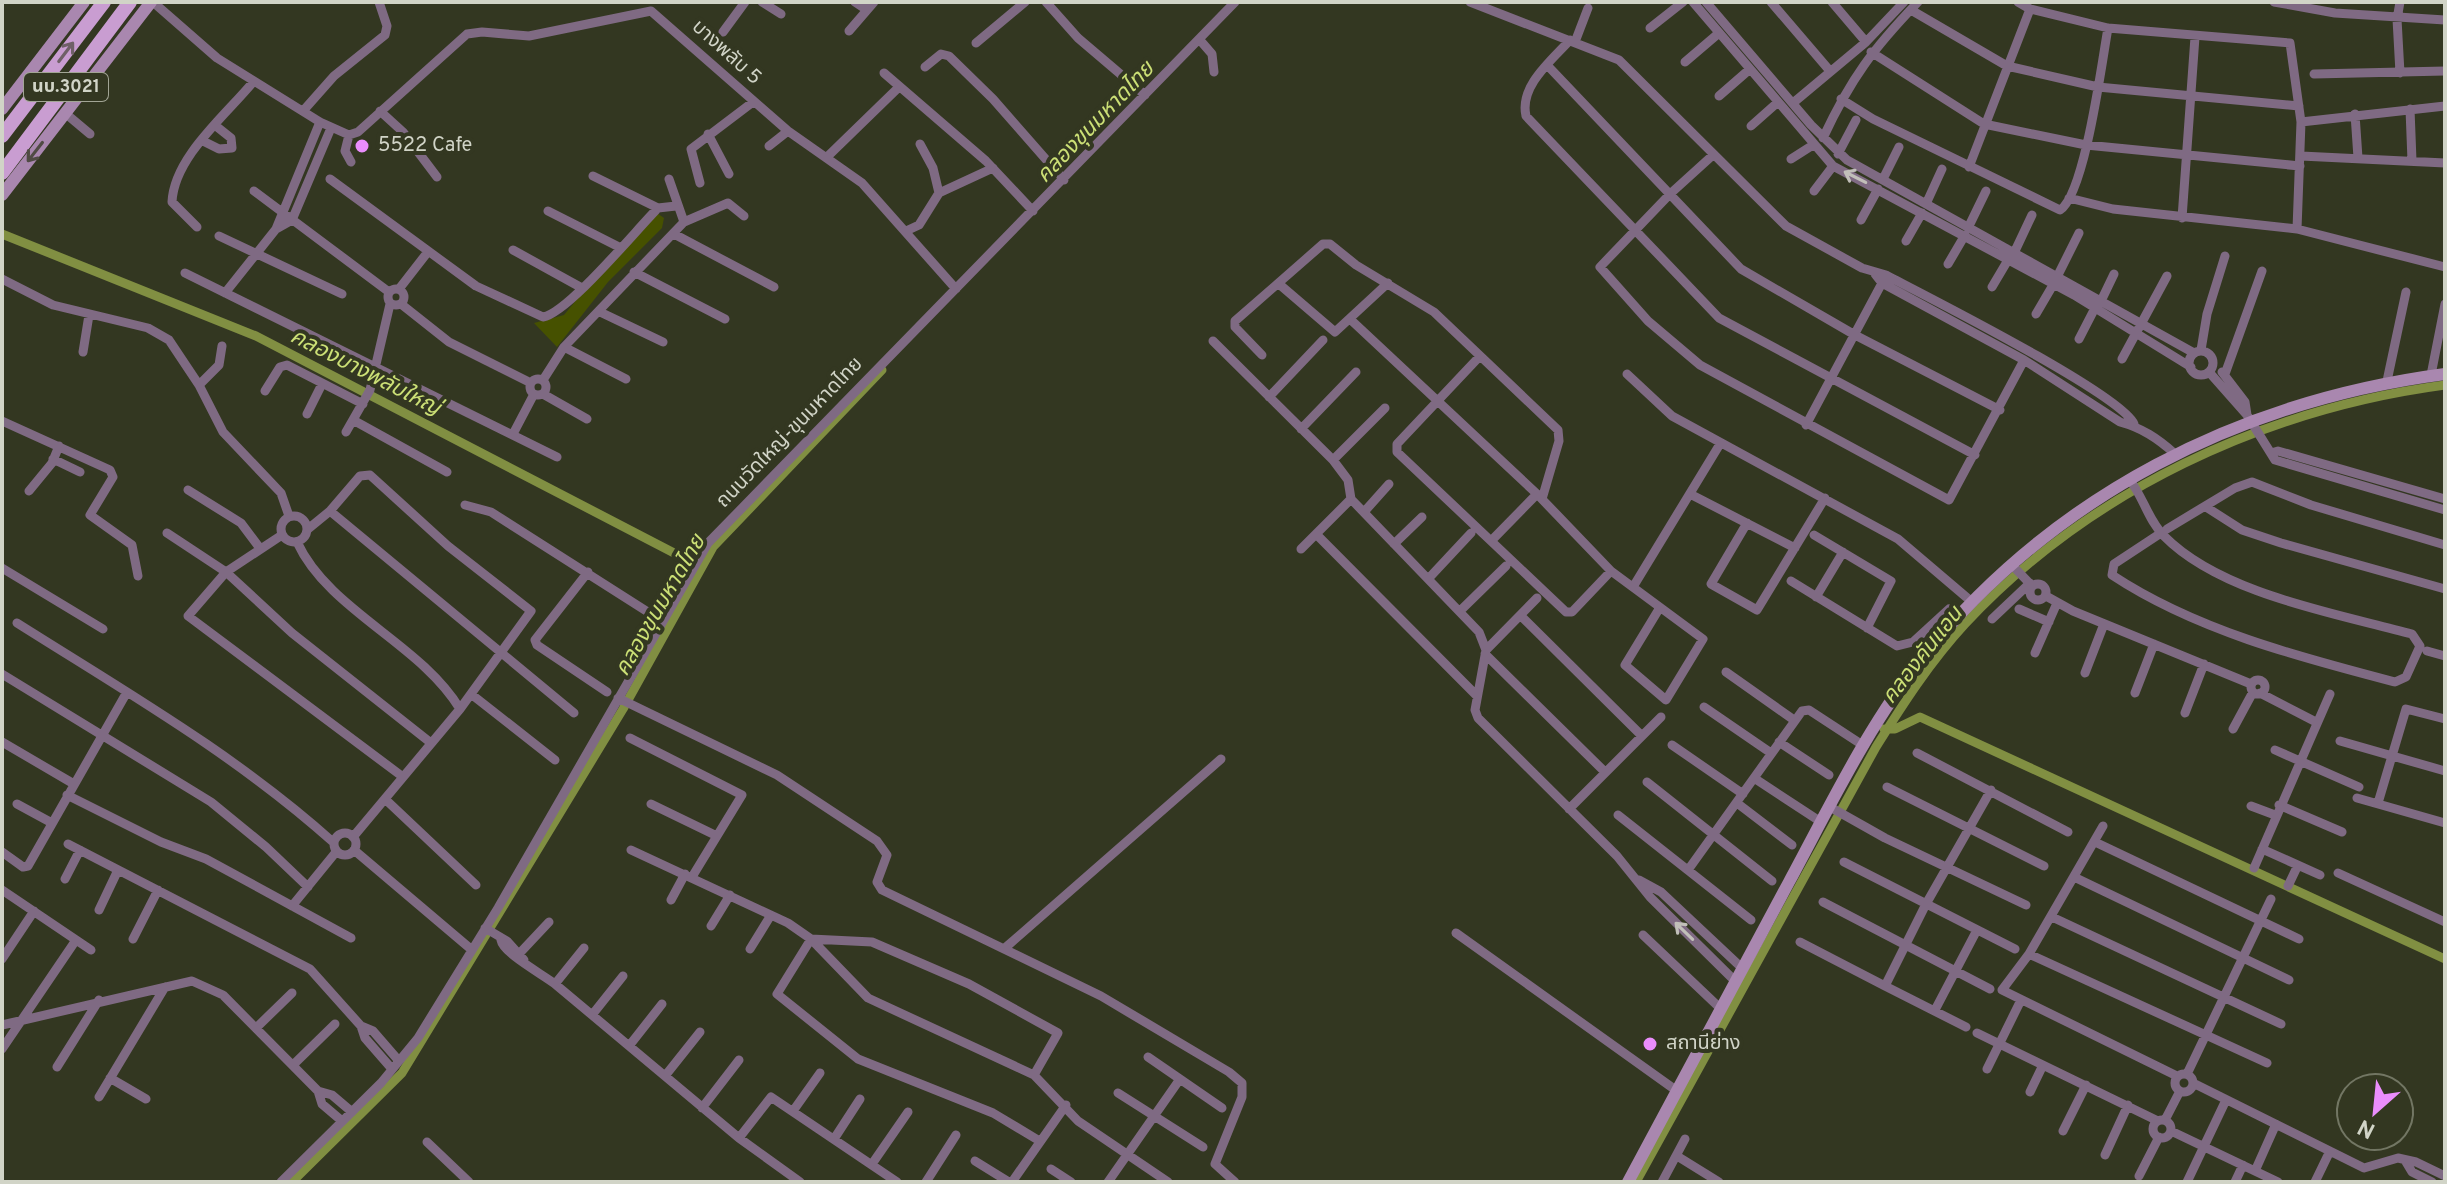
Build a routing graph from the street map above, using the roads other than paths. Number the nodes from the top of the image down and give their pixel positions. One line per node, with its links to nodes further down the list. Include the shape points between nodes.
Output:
1 (84, 2): 63 (street, นบ.3021)
2 (104, 2): 81 (main road, นบ.3021, one-way to 2)
3 (130, 2): 105 (main road, นบ.3021)
4 (152, 2): 51 (street, via 206,50); 67 (street, นบ.3021)
5 (379, 2): 65 (street, via 385,35 334,76)
6 (745, 2): 32 (street)
7 (762, 2): 26 (street)
8 (855, 2): 25 (street)
9 (874, 2): 25 (street)
10 (1025, 2): 36 (street)
11 (1046, 2): 54 (street, via 1078,38)
12 (1235, 2): 37 (street, ถนนวัดใหญ่-ขุนมหาดไทย)
13 (1470, 2): 35 (street)
14 (1683, 2): 29 (street)
15 (1693, 2): 33 (street)
16 (1706, 2): 38 (street)
17 (1771, 2): 45 (street)
18 (1832, 2): 39 (street)
19 (2018, 2): 24 (street)
20 (2274, 2): 27 (street)
21 (2400, 2): 27 (street)
22 (1906, 4): 39 (street); 42 (street)
23 (1588, 8): 35 (street)
24 (2030, 9): 30 (street); 42 (street)
25 (867, 10): 31 (street)
26 (781, 14)
27 (2397, 19): 28 (street); 49 (street)
28 (2445, 20)
29 (1650, 28)
30 (2108, 28): 34 (street); 53 (street)
31 (849, 31)
32 (723, 32)
33 (1719, 33): 38 (street); 40 (street)
34 (2195, 37): 55 (street); 61 (street, via 2290,43)
35 (1572, 41): 41 (street); 90 (street, via 1626,65)
36 (976, 43)
37 (1204, 44): 47 (street); 54 (street, ถนนวัดใหญ่-ขุนมหาดไทย)
38 (1737, 46): 44 (street); 60 (street)
39 (1868, 47): 45 (street); 57 (street); 72 (street)
40 (1685, 62)
41 (1547, 65): 119 (street); 136 (street, via 1533,83 1526,116)
42 (2007, 66): 53 (street); 72 (street)
43 (925, 67): 112 (street, via 941,54 949,56)
44 (1750, 69): 56 (street); 59 (street)
45 (1830, 71): 60 (street)
46 (2445, 71): 49 (street)
47 (1214, 72)
48 (884, 73): 52 (street)
49 (2400, 73): 50 (street)
50 (2314, 74)
51 (253, 82): 65 (street); 73 (street)
52 (899, 87): 92 (street); 103 (street)
53 (2098, 87): 55 (street); 86 (street)
54 (1145, 95): 112 (street, ถนนวัดใหญ่-ขุนมหาดไทย)
55 (2191, 95): 61 (street); 91 (street)
56 (1719, 96)
57 (1841, 99): 82 (street); 102 (street)
58 (753, 102): 66 (street, บางพลับ 5, via 662,17 647,10 529,36 467,34); 77 (street, บางพลับ 5); 79 (street)
59 (1778, 102): 74 (street); 76 (street)
60 (1793, 103): 76 (street)
61 (2299, 106): 71 (street)
62 (2445, 106): 64 (street)
63 (2, 109)
64 (2410, 109): 68 (street); 96 (street)
65 (303, 111): 70 (street)
66 (380, 111): 80 (street, บางพลับ 5); 108 (street)
67 (65, 113): 78 (street); 120 (street, นบ.3021, one-way to 120)
68 (2355, 114): 71 (street); 93 (street)
69 (1856, 120): 89 (street)
70 (320, 122): 75 (street); 97 (street)
71 (2301, 122): 95 (street)
72 (1984, 124): 86 (street); 102 (street)
73 (216, 126): 83 (street); 83 (street, via 231,138 232,148)
74 (1751, 126)
75 (331, 128): 80 (street); 100 (street)
76 (1807, 128): 82 (street); 85 (street)
77 (788, 131): 87 (street); 92 (street, บางพลับ 5)
78 (90, 134)
79 (708, 134): 106 (street); 113 (street, via 691,149)
80 (349, 135): 98 (street, via 345,154)
81 (2, 136)
82 (1823, 138): 89 (street)
83 (203, 141): 133 (street, via 183,168 172,196 173,205)
84 (920, 144): 118 (street)
85 (1813, 145): 94 (street); 101 (street)
86 (2086, 145): 91 (street); 121 (street)
87 (769, 146)
88 (1899, 147): 111 (street)
89 (1838, 154): 111 (street)
90 (1713, 155): 119 (street); 155 (street, via 1786,226)
91 (2188, 156): 95 (street); 130 (street)
92 (827, 157): 135 (street, บางพลับ 5, via 862,183)
93 (2358, 158): 95 (street); 96 (street)
94 (1791, 159)
95 (2301, 161): 134 (street)
96 (2412, 161): 99 (street)
97 (302, 162): 100 (street); 128 (street)
98 (351, 162)
99 (2445, 163)
100 (313, 165): 128 (street)
101 (1833, 166): 114 (street, one-way to 101); 116 (street)
102 (1969, 167): 121 (street, via 2059,209)
103 (993, 168): 118 (street); 126 (street)
104 (1942, 169): 124 (street)
105 (2, 173)
106 (729, 174)
107 (593, 176): 123 (street)
108 (437, 177)
109 (330, 179): 146 (street)
110 (669, 179): 122 (street)
111 (1883, 179): 124 (street)
112 (1064, 180): 126 (street, ถนนวัดใหญ่-ขุนมหาดไทย)
113 (700, 183)
114 (1878, 189): 124 (street); 131 (street)
115 (254, 191): 128 (street)
116 (1814, 191)
117 (1986, 191): 137 (street)
118 (939, 193): 135 (street, via 919,225)
119 (1670, 194): 136 (street); 185 (street, via 1741,269)
120 (2, 195)
121 (2069, 198): 130 (street)
122 (676, 206): 123 (street); 132 (street)
123 (658, 208): 143 (street)
124 (1924, 208): 137 (street); 141 (street)
125 (548, 211): 143 (street)
126 (1033, 211): 167 (street, ถนนวัดใหญ่-ขุนมหาดไทย)
127 (2032, 215): 145 (street)
128 (288, 216): 147 (street); 168 (street)
129 (744, 216): 132 (street, via 728,203)
130 (2182, 218): 134 (street)
131 (1861, 220)
132 (684, 222): 139 (street)
133 (197, 227)
134 (2297, 229): 151 (street)
135 (906, 231): 167 (street, บางพลับ 5)
136 (1633, 231): 209 (street, via 1719,318); 226 (street, via 1602,261 1603,273 1700,365)
137 (1967, 231): 142 (street); 150 (street)
138 (2079, 233): 157 (street)
139 (674, 234): 153 (street); 164 (street)
140 (219, 236): 147 (street)
141 (1906, 241)
142 (1986, 241): 145 (street); 149 (street)
143 (619, 247): 166 (street)
144 (513, 250): 166 (street)
145 (2015, 251): 157 (street)
146 (427, 253): 166 (street, via 476,286 543,317 552,316); 168 (street)
147 (256, 255): 171 (street); 172 (street)
148 (2225, 256): 193 (street)
149 (2008, 260): 163 (street); 165 (street)
150 (1948, 264)
151 (2445, 267)
152 (2262, 271): 203 (street)
153 (634, 272): 177 (street); 180 (street)
154 (185, 273): 171 (street)
155 (1875, 274): 161 (street); 183 (street, via 1886,275)
156 (2114, 274): 173 (street)
157 (2058, 275): 169 (street)
158 (2167, 276): 182 (street)
159 (2, 279): 179 (street, via 53,305)
160 (1388, 283): 162 (street, via 1325,243); 181 (street); 195 (street, via 1427,306)
161 (1882, 283): 183 (street); 185 (street)
162 (1279, 284): 181 (street, via 1332,332); 194 (street, via 1235,321)
163 (2053, 285): 169 (street); 178 (street)
164 (774, 287)
165 (1992, 287)
166 (582, 288)
167 (956, 289): 294 (street, ถนนวัดใหญ่-ขุนมหาดไทย, via 708,543)
168 (394, 290): 174 (street); 174 (street, via 404,297)
169 (2077, 291): 173 (street); 176 (street)
170 (2406, 292): 210 (street)
171 (225, 293): 198 (street)
172 (342, 294)
173 (2102, 299): 182 (street)
174 (395, 304): 198 (street); 211 (street, via 449,342)
175 (2445, 304): 205 (street)
176 (2095, 308): 184 (street); 186 (street)
177 (600, 312): 189 (street); 191 (street)
178 (2036, 314)
179 (89, 315): 192 (street); 213 (street, via 160,333)
180 (725, 319)
181 (1351, 320): 217 (street)
182 (2143, 322): 184 (street); 193 (street)
183 (1968, 323): 197 (street); 206 (street)
184 (2138, 333): 196 (street); 199 (street)
185 (1855, 335): 209 (street); 220 (street)
186 (2079, 339)
187 (1323, 340): 216 (street)
188 (1213, 341): 216 (street)
189 (663, 342)
190 (222, 346): 213 (street, via 219,365)
191 (564, 347): 207 (street); 208 (street)
192 (83, 352)
193 (2198, 352): 199 (street); 200 (street, via 2211,356)
194 (1262, 355)
195 (1480, 356): 217 (street); 245 (street, via 1559,432)
196 (2122, 359)
197 (2024, 360): 206 (street); 220 (street)
198 (374, 365): 218 (street); 229 (street)
199 (2191, 367): 200 (street, via 2196,374)
200 (2211, 368): 203 (street); 224 (street)
201 (1356, 372): 227 (street)
202 (1627, 374): 230 (street, via 1672,416)
203 (2225, 374): 224 (street, via 2245,402)
204 (2445, 374): 205 (street)
205 (2431, 375): 210 (street)
206 (2061, 376): 232 (street, via 2131,417)
207 (626, 379)
208 (543, 380): 211 (street); 215 (street, via 547,387)
209 (1830, 380): 226 (street); 234 (street)
210 (2387, 381): 224 (street)
211 (531, 383): 215 (street)
212 (322, 384): 214 (street, via 283,365); 218 (street); 221 (street)
213 (199, 385): 254 (street, via 223,432 281,493)
214 (265, 391)
215 (538, 394): 222 (street); 229 (street)
216 (1269, 397): 227 (street)
217 (1438, 402): 245 (street); 264 (street, via 1395,449)
218 (363, 404): 223 (street)
219 (1385, 408): 237 (street)
220 (2000, 410): 234 (street)
221 (307, 414)
222 (587, 419)
223 (353, 420): 228 (street); 239 (street)
224 (2250, 420): 232 (street); 233 (street)
225 (3, 422): 231 (street)
226 (1806, 425): 234 (street, via 1949,500)
227 (1301, 429): 237 (street)
228 (346, 432)
229 (513, 434): 235 (street)
230 (1720, 444): 244 (street); 246 (street)
231 (59, 446): 236 (street); 278 (street, via 113,474 90,515 132,545)
232 (2174, 453): 240 (street)
233 (2271, 453): 248 (street); 251 (street, via 2283,463)
234 (1975, 455)
235 (557, 457)
236 (53, 459): 238 (street); 243 (street)
237 (1333, 460): 247 (street, via 1348,480)
238 (80, 472)
239 (447, 472)
240 (2132, 482): 261 (street); 273 (street, via 2074,516)
241 (1389, 484): 253 (street)
242 (188, 490): 268 (street, via 241,523)
243 (29, 491)
244 (1690, 494): 256 (street); 282 (street)
245 (1539, 497): 264 (street); 275 (street)
246 (1825, 498): 269 (street); 286 (street, via 1898,539)
247 (1351, 499): 253 (street); 260 (street)
248 (2445, 499)
249 (465, 505): 277 (street, via 491,512)
250 (2206, 507): 261 (street); 267 (street, via 2252,482); 283 (street, via 2268,539)
251 (2445, 510)
252 (330, 511): 257 (street); 304 (street); 304 (street, via 360,476 370,475 448,546 525,603 529,619)
253 (1364, 512): 266 (street)
254 (289, 516): 257 (street, via 302,518); 262 (street)
255 (1422, 517): 266 (street)
256 (1747, 523): 269 (street); 269 (street, via 1711,584 1756,609)
257 (308, 529): 265 (street)
258 (167, 533): 276 (street)
259 (1471, 533): 279 (street)
260 (1316, 534): 270 (street); 316 (street)
261 (2165, 534): 261 (street, via 2181,553 2227,578 2412,634 2420,646 2406,677 2395,682 2245,638 2112,575 2114,564)
262 (282, 535): 265 (street); 268 (street)
263 (1814, 535): 271 (street)
264 (1492, 540): 275 (street, via 1566,612 1572,612)
265 (297, 542): 319 (street, via 313,572 429,672)
266 (1394, 544): 279 (street)
267 (2445, 545)
268 (259, 547): 276 (street)
269 (1795, 548)
270 (1301, 549)
271 (1843, 552): 284 (street); 298 (street, via 1892,583)
272 (1506, 566): 290 (street)
273 (2013, 566): 281 (street); 286 (street)
274 (2, 568): 299 (street)
275 (1611, 571): 282 (street)
276 (226, 572): 333 (street, via 292,633); 346 (street, via 188,616)
277 (588, 572): 294 (street); 312 (street, via 535,640)
278 (138, 576)
279 (1429, 578): 290 (street)
280 (1791, 581): 284 (street)
281 (2030, 583): 287 (street, via 2042,584 2046,596); 293 (street)
282 (1633, 587): 288 (street)
283 (2445, 589)
284 (1816, 597): 298 (street)
285 (1537, 598): 292 (street)
286 (1967, 598): 291 (street)
287 (2057, 603): 295 (street); 297 (street)
288 (1659, 609): 288 (street, via 1625,665 1666,700 1703,642)
289 (2019, 609): 295 (street)
290 (1461, 610): 302 (street, via 1479,632)
291 (1953, 613): 298 (street, via 1906,646); 335 (street)
292 (1521, 616): 302 (street); 328 (street)
293 (1992, 619)
294 (662, 621): 317 (street, ถนนวัดใหญ่-ขุนมหาดไทย)
295 (2049, 622): 303 (street)
296 (17, 623): 311 (street)
297 (2104, 624): 300 (street); 308 (street)
298 (1867, 628)
299 (103, 629)
300 (2154, 644): 306 (street); 313 (street)
301 (2427, 651): 305 (street)
302 (1486, 652): 316 (street); 344 (street)
303 (2035, 653)
304 (501, 655): 314 (street); 320 (street)
305 (2445, 656)
306 (2204, 664): 310 (street); 321 (street)
307 (1726, 672): 324 (street)
308 (2085, 673)
309 (2, 674): 327 (street)
310 (2255, 690): 325 (street); 326 (street)
311 (127, 692): 327 (street); 380 (street, via 220,750 285,799)
312 (607, 692)
313 (2135, 693)
314 (471, 694): 319 (street); 341 (street)
315 (2330, 694): 325 (street)
316 (1477, 696): 364 (street, via 1478,718)
317 (620, 699): 422 (street, ถนนวัดใหญ่-ขุนมหาดไทย); 433 (street, via 791,784 884,848 887,863 877,882 882,890)
318 (1704, 707): 337 (street)
319 (460, 709): 333 (street)
320 (574, 713)
321 (2185, 713)
322 (1661, 717): 328 (street)
323 (2445, 719): 339 (street, via 2406,708)
324 (1794, 720): 332 (street); 335 (street, via 1809,710)
325 (2316, 722): 342 (street)
326 (2233, 729)
327 (102, 735): 349 (street); 402 (street, via 211,802)
328 (1642, 736): 344 (street)
329 (630, 738): 375 (street, via 742,795)
330 (2340, 741): 339 (street)
331 (2, 742): 349 (street)
332 (1779, 742): 337 (street); 345 (street)
333 (431, 743): 346 (street)
334 (1672, 745): 353 (street)
335 (1864, 746): 363 (street)
336 (2275, 750): 342 (street)
337 (1771, 753): 347 (street)
338 (1917, 753): 352 (street)
339 (2390, 755): 343 (street); 358 (street)
340 (1221, 759): 433 (street)
341 (555, 760)
342 (2299, 760): 351 (street); 361 (street)
343 (2445, 771)
344 (1605, 772): 364 (street)
345 (1829, 775)
346 (403, 777): 356 (street)
347 (1754, 778): 353 (street); 367 (street)
348 (1647, 782): 374 (street)
349 (74, 784): 354 (street)
350 (1887, 787): 371 (street)
351 (2359, 787)
352 (1991, 790): 371 (street); 372 (street)
353 (1743, 794): 357 (street)
354 (67, 795): 368 (street); 411 (street, via 206,859)
355 (2357, 798): 358 (street)
356 (385, 799): 376 (street); 400 (street)
357 (1737, 803): 374 (street); 379 (street)
358 (2378, 803): 369 (street)
359 (17, 804): 368 (street)
360 (651, 804): 375 (street)
361 (2279, 805): 366 (street); 373 (street)
362 (2251, 806): 366 (street)
363 (1831, 808): 367 (street); 387 (street)
364 (1569, 809): 397 (street)
365 (1618, 815): 392 (street)
366 (2275, 815): 381 (street)
367 (1821, 822): 442 (street)
368 (52, 823): 385 (street, via 26,868)
369 (2445, 823)
370 (2103, 826): 377 (street)
371 (1969, 829): 387 (street); 389 (street)
372 (2068, 832)
373 (2342, 832)
374 (1714, 834): 392 (street); 399 (street)
375 (717, 836): 395 (street)
376 (353, 837): 380 (street, via 344,833); 383 (street)
377 (2095, 842): 396 (street); 419 (street)
378 (68, 844): 382 (street)
379 (1792, 845)
380 (334, 847): 383 (street, via 346,856); 402 (street)
381 (2262, 849): 388 (street); 390 (street)
382 (80, 850): 391 (street); 398 (street)
383 (354, 850): 437 (street)
384 (631, 850): 395 (street)
385 (2, 852)
386 (1844, 862): 409 (street)
387 (1947, 865): 409 (street); 410 (street)
388 (2298, 865): 394 (street); 401 (street)
389 (2044, 866)
390 (2254, 868)
391 (118, 870): 404 (street); 412 (street)
392 (1688, 870): 416 (street)
393 (2338, 873): 417 (street)
394 (2320, 875)
395 (689, 876): 405 (street); 407 (street)
396 (2074, 877): 415 (street); 441 (street)
397 (1636, 878): 442 (street, via 1661,892); 446 (street, one-way to 397)
398 (65, 879)
399 (1772, 881)
400 (476, 885)
401 (2288, 886)
402 (308, 887): 411 (street)
403 (2, 890): 413 (street)
404 (158, 890): 426 (street); 463 (street, via 310,969)
405 (730, 895): 414 (street); 420 (street)
406 (2271, 899): 419 (street)
407 (671, 900)
408 (1823, 902): 431 (street)
409 (1926, 904): 421 (street); 431 (street)
410 (2026, 905)
411 (292, 906): 425 (street)
412 (99, 910)
413 (34, 911): 429 (street); 438 (street)
414 (771, 915): 427 (street); 434 (street)
415 (2052, 917): 439 (street); 452 (street)
416 (1751, 920)
417 (2445, 921)
418 (549, 922): 440 (street)
419 (2261, 922): 428 (street); 441 (street)
420 (711, 926)
421 (1977, 930): 435 (street); 443 (street)
422 (492, 933): 437 (street, ถนนวัดใหญ่-ขุนมหาดไทย); 440 (street)
423 (1456, 933): 489 (street)
424 (1643, 935): 456 (street)
425 (351, 938)
426 (133, 939)
427 (811, 939): 482 (street, via 868,998); 482 (street, via 872,942 969,984 1058,1033); 515 (street, via 777,994 858,1059 993,1113)
428 (2299, 939)
429 (76, 940): 436 (street); 459 (street)
430 (1800, 942): 448 (street)
431 (1905, 946): 443 (street); 448 (street)
432 (584, 948): 447 (street)
433 (1005, 948): 541 (street, via 1101,996 1242,1083 1242,1097 1215,1164)
434 (750, 949)
435 (2015, 949)
436 (91, 950)
437 (472, 950): 474 (street, ถนนวัดใหญ่-ขุนมหาดไทย)
438 (3, 954)
439 (2029, 954): 454 (street, via 2002,990); 468 (street)
440 (520, 957): 447 (street)
441 (2245, 958): 445 (street); 452 (street)
442 (1743, 969): 446 (street)
443 (1953, 972): 450 (street); 457 (street)
444 (623, 976): 458 (street)
445 (2289, 980)
446 (1736, 982): 456 (street)
447 (555, 984): 458 (street)
448 (1885, 986): 457 (street)
449 (165, 987): 453 (street); 465 (street, via 192,981 223,995); 484 (street)
450 (1990, 989)
451 (292, 993): 465 (street)
452 (2226, 998): 461 (street); 468 (street)
453 (99, 1000): 459 (street); 478 (street)
454 (2021, 1000): 469 (street); 485 (street)
455 (662, 1004): 470 (street)
456 (1721, 1009): 489 (street)
457 (1935, 1010): 464 (street)
458 (592, 1015): 470 (street)
459 (22, 1019): 462 (street); 471 (street)
460 (335, 1024): 476 (street)
461 (2281, 1024)
462 (2, 1025)
463 (361, 1026): 474 (street, via 373,1031); 479 (street)
464 (1966, 1027)
465 (256, 1028): 476 (street)
466 (700, 1032): 483 (street)
467 (1977, 1033): 469 (street)
468 (2205, 1038): 475 (street); 485 (street)
469 (2000, 1044): 477 (street); 480 (street)
470 (629, 1046): 483 (street)
471 (2, 1049)
472 (1148, 1057): 486 (street)
473 (739, 1060): 499 (street)
474 (399, 1061): 479 (street, ถนนวัดใหญ่-ขุนมหาดไทย)
475 (2267, 1063)
476 (293, 1065): 488 (street)
477 (2043, 1065): 487 (street); 491 (street)
478 (57, 1067)
479 (392, 1069): 502 (street, ถนนวัดใหญ่-ขุนมหาดไทย)
480 (1987, 1069)
481 (820, 1073): 501 (street)
482 (1034, 1075): 497 (street)
483 (665, 1076): 499 (street)
484 (110, 1078): 493 (street); 494 (street)
485 (2186, 1078): 490 (street, via 2190,1089); 490 (street, via 2174,1082); 496 (street)
486 (1180, 1079): 500 (street); 504 (street)
487 (2086, 1085): 498 (street); 508 (street)
488 (318, 1091): 502 (street); 505 (street, via 322,1104)
489 (1677, 1091): 542 (street)
490 (2180, 1091): 506 (street)
491 (2030, 1092)
492 (1118, 1093): 504 (street)
493 (99, 1097)
494 (146, 1099)
495 (860, 1099): 513 (street)
496 (2226, 1100): 507 (street); 518 (street)
497 (1066, 1105): 515 (street); 520 (street, via 1078,1121)
498 (2128, 1105): 506 (street); 521 (street)
499 (702, 1108): 512 (street)
500 (1222, 1108)
501 (793, 1111): 512 (street, via 771,1097); 513 (street)
502 (352, 1112): 505 (street, ถนนวัดใหญ่-ขุนมหาดไทย)
503 (908, 1112): 525 (street)
504 (1152, 1115): 517 (street); 520 (street)
505 (342, 1121): 532 (street, ถนนวัดใหญ่-ขุนมหาดไทย)
506 (2161, 1121): 509 (street); 511 (street, via 2153,1129)
507 (2276, 1124): 519 (street); 528 (street)
508 (2063, 1131)
509 (2171, 1131): 511 (street); 518 (street)
510 (956, 1135): 536 (street)
511 (2159, 1137): 529 (street)
512 (739, 1138): 531 (street)
513 (834, 1139): 525 (street)
514 (1685, 1139): 522 (street)
515 (1038, 1140): 537 (street)
516 (427, 1142): 533 (street)
517 (1203, 1147)
518 (2204, 1147): 526 (street); 545 (street)
519 (2330, 1151): 524 (street, via 2368,1169 2393,1158); 548 (street)
520 (1125, 1155): 539 (street); 540 (street)
521 (2105, 1155)
522 (1677, 1156): 543 (street); 544 (street)
523 (975, 1161): 537 (street)
524 (2406, 1162): 530 (street); 549 (street, via 2412,1172)
525 (872, 1164): 535 (street)
526 (2243, 1165): 528 (street); 546 (street)
527 (1051, 1169): 538 (street)
528 (2255, 1171): 547 (street)
529 (2139, 1176)
530 (2445, 1176)
531 (785, 1178): 534 (street)
532 (281, 1182)
533 (469, 1182)
534 (800, 1182)
535 (897, 1182)
536 (926, 1182)
537 (1010, 1182)
538 (1071, 1182)
539 (1108, 1182)
540 (1168, 1182)
541 (1235, 1182)
542 (1628, 1182)
543 (1662, 1182)
544 (1719, 1182)
545 (2187, 1182)
546 (2235, 1182)
547 (2278, 1182)
548 (2315, 1182)
549 (2432, 1182)

